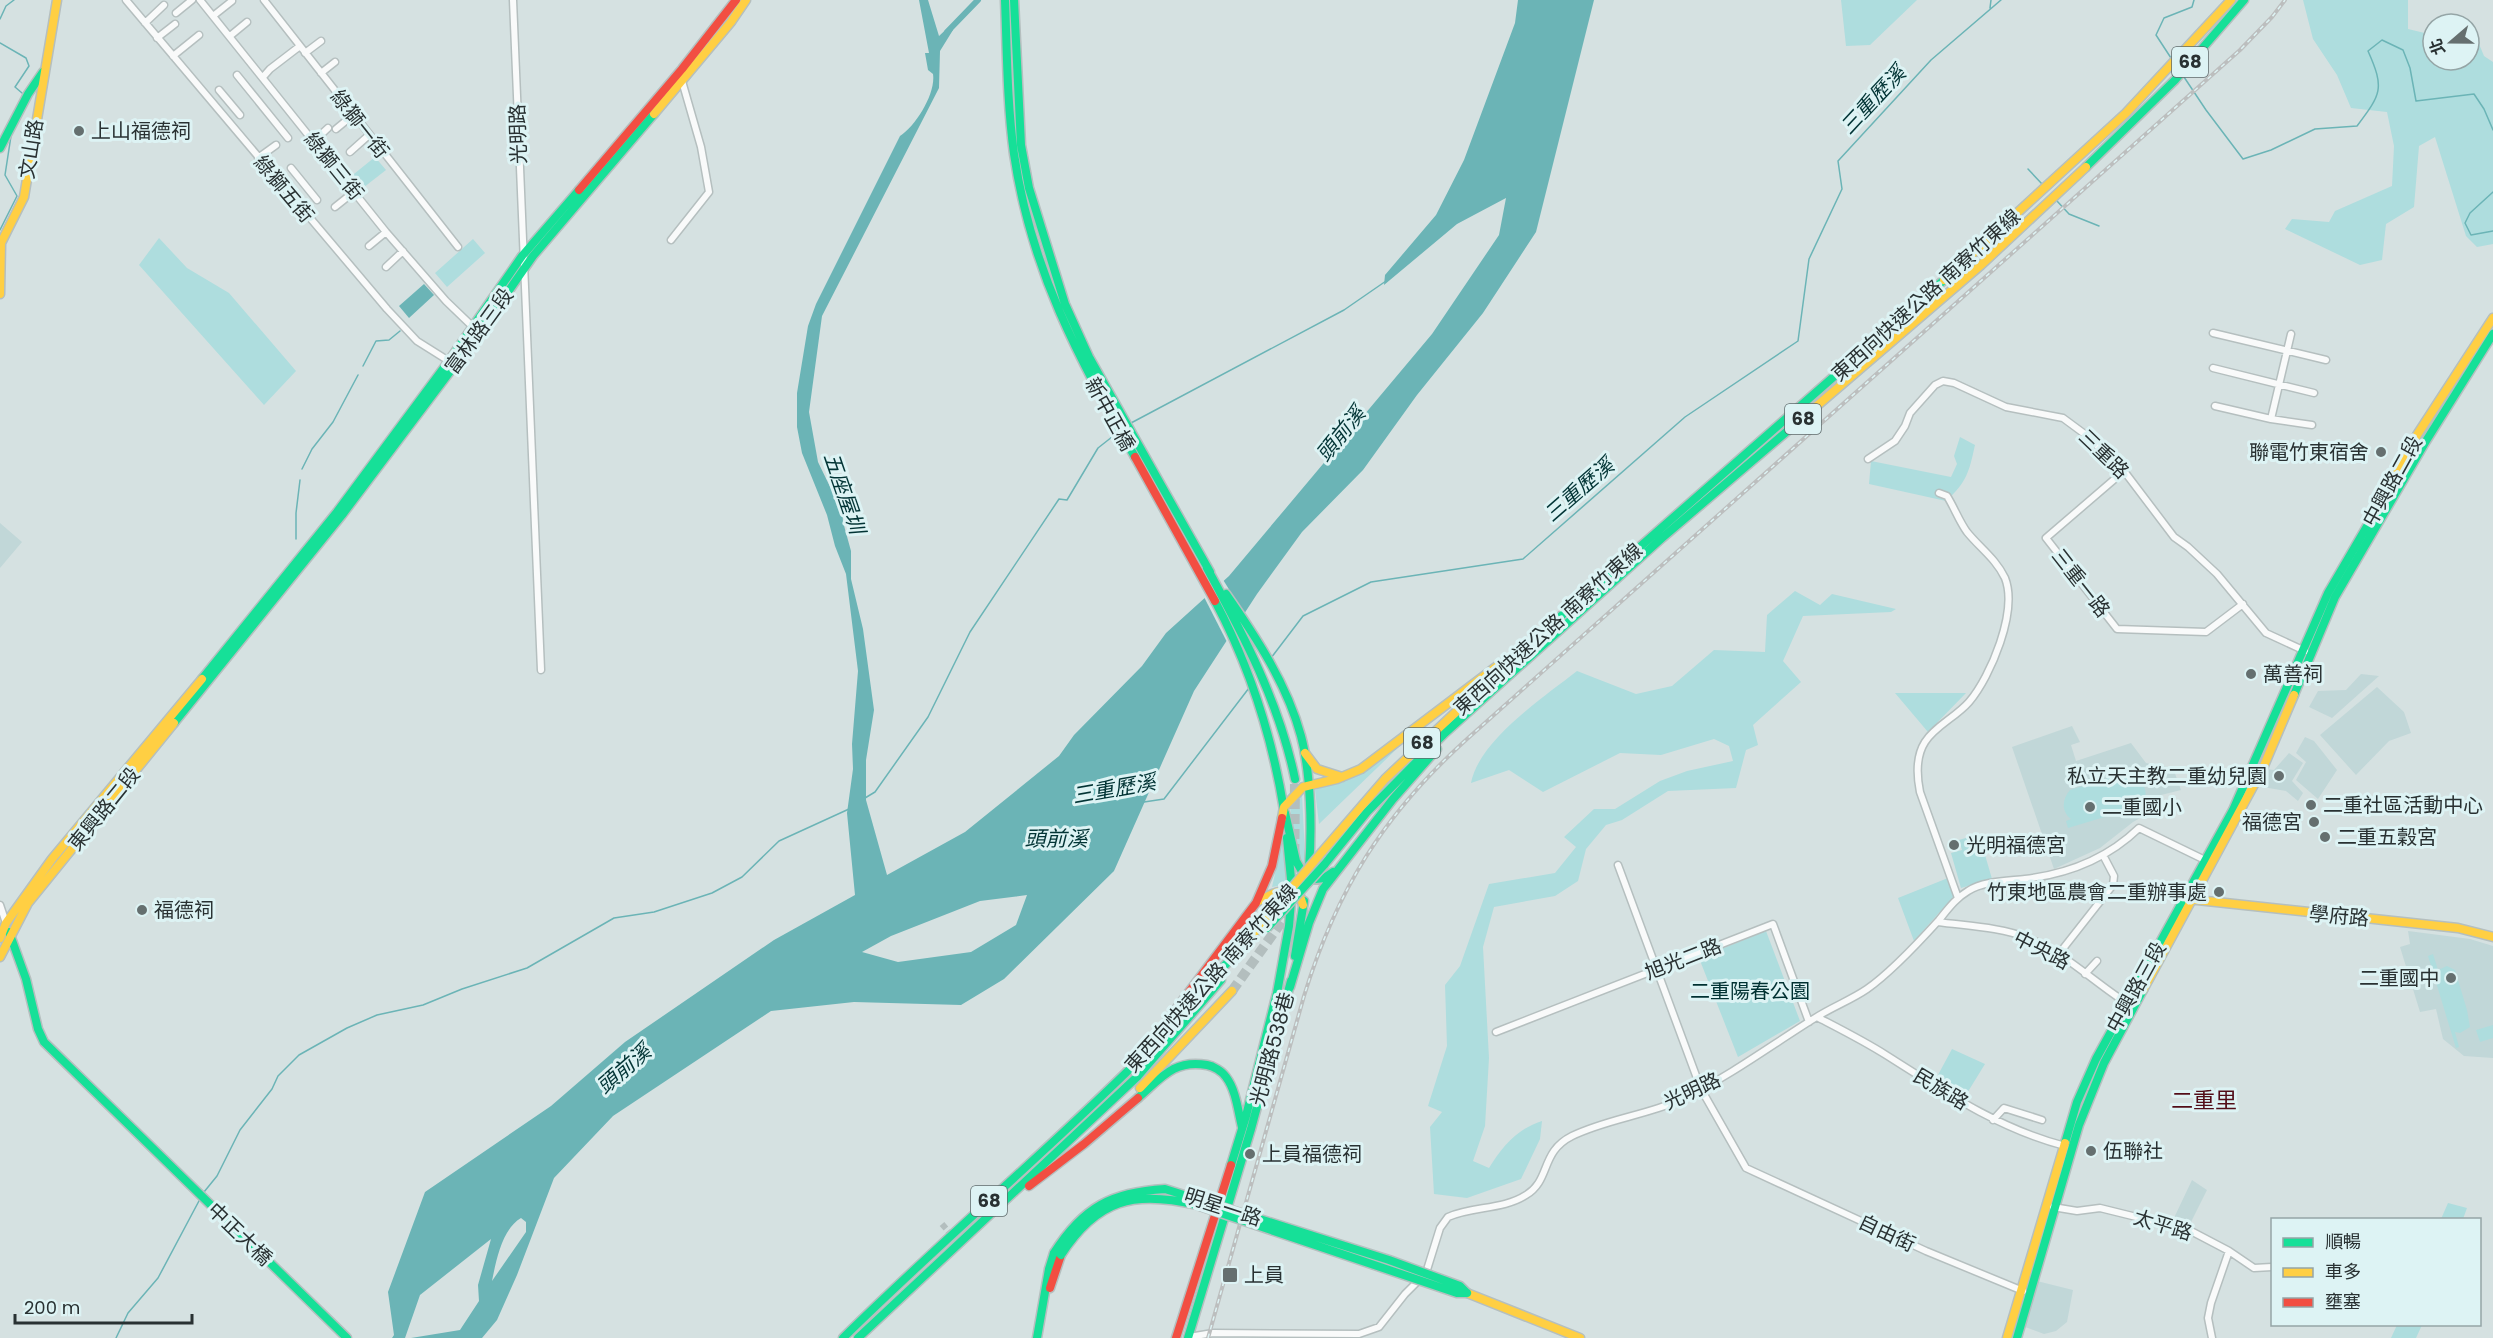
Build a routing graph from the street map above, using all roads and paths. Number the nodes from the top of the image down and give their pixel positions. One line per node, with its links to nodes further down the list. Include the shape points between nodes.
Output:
1 (57, 0): 28 (main road, 文山路)
2 (126, 0): 18 (street, 綠獅五街)
3 (192, 0): 15 (street)
4 (200, 0): 16 (street, 綠獅三街)
5 (264, 0): 24 (street, 綠獅一街)
6 (513, 0): 54 (street, 光明路)
7 (736, 0): 54 (main road, 富林路三段)
8 (746, 0): 32 (main road, 富林路三段)
9 (1005, 0): 86 (main road, 新中正橋, via 1014,154 1025,208 1054,300 1079,358 1205,583 1240,654 1269,729)
10 (1014, 0): 75 (main road, 新中正橋, via 1021,146 1052,266 1089,357)
11 (2231, 0): 77 (main road, 東西向快速公路 南寮竹東線 / 68, via 2126,113 1864,351)
12 (2244, 0): 81 (main road, 東西向快速公路 南寮竹東線 / 68, via 2175,80 1981,265 1662,538)
13 (232, 1): 16 (street)
14 (164, 6): 18 (street)
15 (176, 13)
16 (213, 16): 21 (street, 綠獅三街)
17 (247, 22): 21 (street)
18 (145, 23): 22 (street, 綠獅五街)
19 (175, 24): 22 (street)
20 (199, 35): 26 (street)
21 (230, 36): 31 (street, 綠獅三街)
22 (157, 38): 26 (street, 綠獅五街)
23 (321, 41): 25 (street)
24 (300, 46): 25 (street, 綠獅一街); 31 (street)
25 (305, 53): 29 (street, 綠獅一街)
26 (173, 56): 44 (street, 綠獅五街)
27 (335, 62): 29 (street)
28 (46, 67): 42 (main road); 57 (main road, 文山路, via 24,197 1,243)
29 (321, 73): 35 (street, 綠獅一街)
30 (237, 75): 39 (street)
31 (263, 77): 40 (street, 綠獅三街)
32 (682, 81): 50 (street, via 709,192); 56 (main road, 富林路三段)
33 (219, 90): 34 (street)
34 (240, 115)
35 (353, 115): 37 (street); 38 (street, 綠獅一街)
36 (328, 128): 40 (street)
37 (336, 129)
38 (369, 135): 43 (street); 52 (street, 綠獅一街)
39 (288, 138)
40 (314, 141): 46 (street, 綠獅三街)
41 (276, 145): 44 (street)
42 (0, 148)
43 (350, 152)
44 (258, 158): 65 (street, 綠獅五街, via 417,341)
45 (291, 168): 47 (street)
46 (355, 191): 48 (street); 49 (street, 綠獅三街)
47 (316, 200)
48 (334, 207)
49 (386, 232): 51 (street); 53 (street, 綠獅三街)
50 (671, 240)
51 (369, 246)
52 (458, 247)
53 (403, 251): 55 (street); 59 (street, 綠獅三街)
54 (522, 256): 56 (street, 光明路); 59 (main road, 富林路三段)
55 (386, 267)
56 (524, 268): 65 (main road, 富林路三段); 80 (street, 光明路)
57 (0, 294)
58 (2493, 318): 78 (main road, 中興路二段, via 2417,435 2328,593)
59 (473, 327): 65 (main road, 富林路三段)
60 (2212, 333): 63 (street)
61 (2291, 334): 63 (street)
62 (2493, 334): 78 (main road, 中興路二段, via 2377,524)
63 (2287, 351): 64 (street); 67 (street)
64 (2326, 360)
65 (452, 363): 79 (main road, 富林路三段, via 342,515)
66 (2213, 368): 67 (street)
67 (2279, 384): 68 (street); 70 (street)
68 (2314, 393)
69 (2215, 406): 70 (street)
70 (2271, 419): 71 (street)
71 (2312, 425)
72 (1868, 459): 73 (street, 三重路, via 1895,441 1910,413 1943,381 2006,407 2063,418)
73 (2124, 471): 76 (street, 三重路, via 2174,537 2217,574); 76 (street, 三重一路, via 2046,538 2117,629 2206,632)
74 (1939, 493): 93 (street, via 1947,496 1966,531 1996,562 2009,594 2007,625 1981,684 1969,702 1925,742 1920,758 1920,792)
75 (1207, 568): 82 (main road, 新中正橋, via 1258,644 1292,713); 84 (main road, via 1268,684 1284,726)
76 (2243, 604): 78 (street, 三重路, via 2266,633)
77 (1529, 642): 83 (main road, via 1361,769); 101 (main road, 東西向快速公路 南寮竹東線 / 68, bridge, via 1385,779)
78 (2306, 652): 88 (main road, 中興路三段)
79 (215, 665): 99 (main road, 東興路二段, via 52,859); 100 (main road, 東興路二段, via 28,903)
80 (541, 670)
81 (1470, 713): 90 (main road, via 1393,799); 101 (main road, 東西向快速公路 南寮竹東線 / 68, bridge, via 1413,763 1324,865)
82 (1305, 753): 83 (main road, via 1317,769); 85 (main road, 光明路538巷)
83 (1342, 777): 85 (main road)
84 (1295, 779)
85 (1307, 786): 86 (main road); 91 (main road, 光明路538巷, via 1311,851)
86 (1284, 807): 91 (main road, via 1296,861); 92 (main road, 光明路538巷); 95 (main road, via 1272,866)
87 (2103, 855): 88 (street, 光明路, via 2139,828); 93 (street, 光明路, via 2065,872 1988,884 1970,889); 104 (street, via 2114,876 2113,885)
88 (2208, 862): 94 (main road, 中興路三段)
89 (1618, 865): 107 (street)
90 (1340, 867): 91 (main road, via 1324,878); 109 (main road, via 1323,889)
91 (1307, 880): 97 (main road, 光明路538巷)
92 (1292, 889): 95 (main road, via 1278,891); 97 (main road, via 1299,893); 120 (main road, 光明路538巷, via 1277,993)
93 (1958, 898): 98 (street, 光明路)
94 (2188, 899): 102 (main road, 學府路, via 2458,928); 111 (main road, 中興路三段)
95 (1257, 903): 115 (main road)
96 (0, 905): 99 (street)
97 (1304, 905): 109 (main road, 光明路538巷)
98 (1938, 922): 104 (street, 中央路, via 2010,932); 112 (street, 光明路, via 1873,984)
99 (6, 923): 100 (main road, 中正大橋); 103 (main road, 東興路二段)
100 (10, 934): 105 (main road, 東興路二段); 127 (main road, 中正大橋, via 44,1042)
101 (1256, 935): 115 (main road, 東西向快速公路 南寮竹東線 / 68); 123 (main road, 東西向快速公路 南寮竹東線 / 68, via 1138,1076)
102 (2493, 937)
103 (0, 939)
104 (2058, 955): 108 (street, 中央路)
105 (0, 957)
106 (2097, 961): 108 (street)
107 (1657, 969): 113 (street, 旭光二路, via 1773,924); 114 (street, 旭光二路); 116 (street)
108 (2085, 974): 111 (street, 中央路)
109 (1290, 987): 132 (main road, 光明路538巷)
110 (1232, 991): 117 (main road)
111 (2130, 1005): 121 (main road, 中興路三段, via 2086,1081)
112 (1817, 1017): 113 (street, 光明路); 118 (street, 民族路)
113 (1809, 1022): 116 (street, 光明路)
114 (1496, 1032)
115 (1134, 1065): 128 (main road, 東西向快速公路 南寮竹東線 / 68)
116 (1701, 1089): 126 (street, 自由街, via 1746,1168 1926,1251); 132 (street, 光明路, via 1569,1137 1556,1146 1536,1187 1526,1195 1448,1217 1440,1228 1426,1273 1374,1330 1359,1334 1213,1333)
117 (1111, 1119): 120 (main road, via 1171,1069 1197,1062 1226,1076); 123 (main road)
118 (1993, 1120): 119 (street, via 2004,1108); 121 (street, 民族路, via 2032,1138)
119 (2042, 1120)
120 (1242, 1127): 131 (main road, 光明路538巷)
121 (2067, 1147): 122 (main road, 中興路三段)
122 (2051, 1207): 124 (street, 太平路, via 2077,1211 2110,1209 2189,1230); 126 (main road, 中興路三段)
123 (989, 1215): 129 (main road, 東西向快速公路 南寮竹東線 / 68)
124 (2229, 1251): 125 (street, 太平路, via 2254,1268); 136 (street, via 2208,1318)
125 (2271, 1267)
126 (2026, 1291): 134 (main road, 中興路三段); 135 (main road, 中興路三段)
127 (347, 1338)
128 (843, 1338)
129 (858, 1338)
130 (1038, 1338): 133 (main road, 明星一路, bridge, via 1049,1269 1072,1225 1096,1205 1131,1191 1165,1189 1389,1260)
131 (1176, 1338)
132 (1188, 1338)
133 (1580, 1338)
134 (2007, 1338)
135 (2017, 1338)
136 (2212, 1338)

